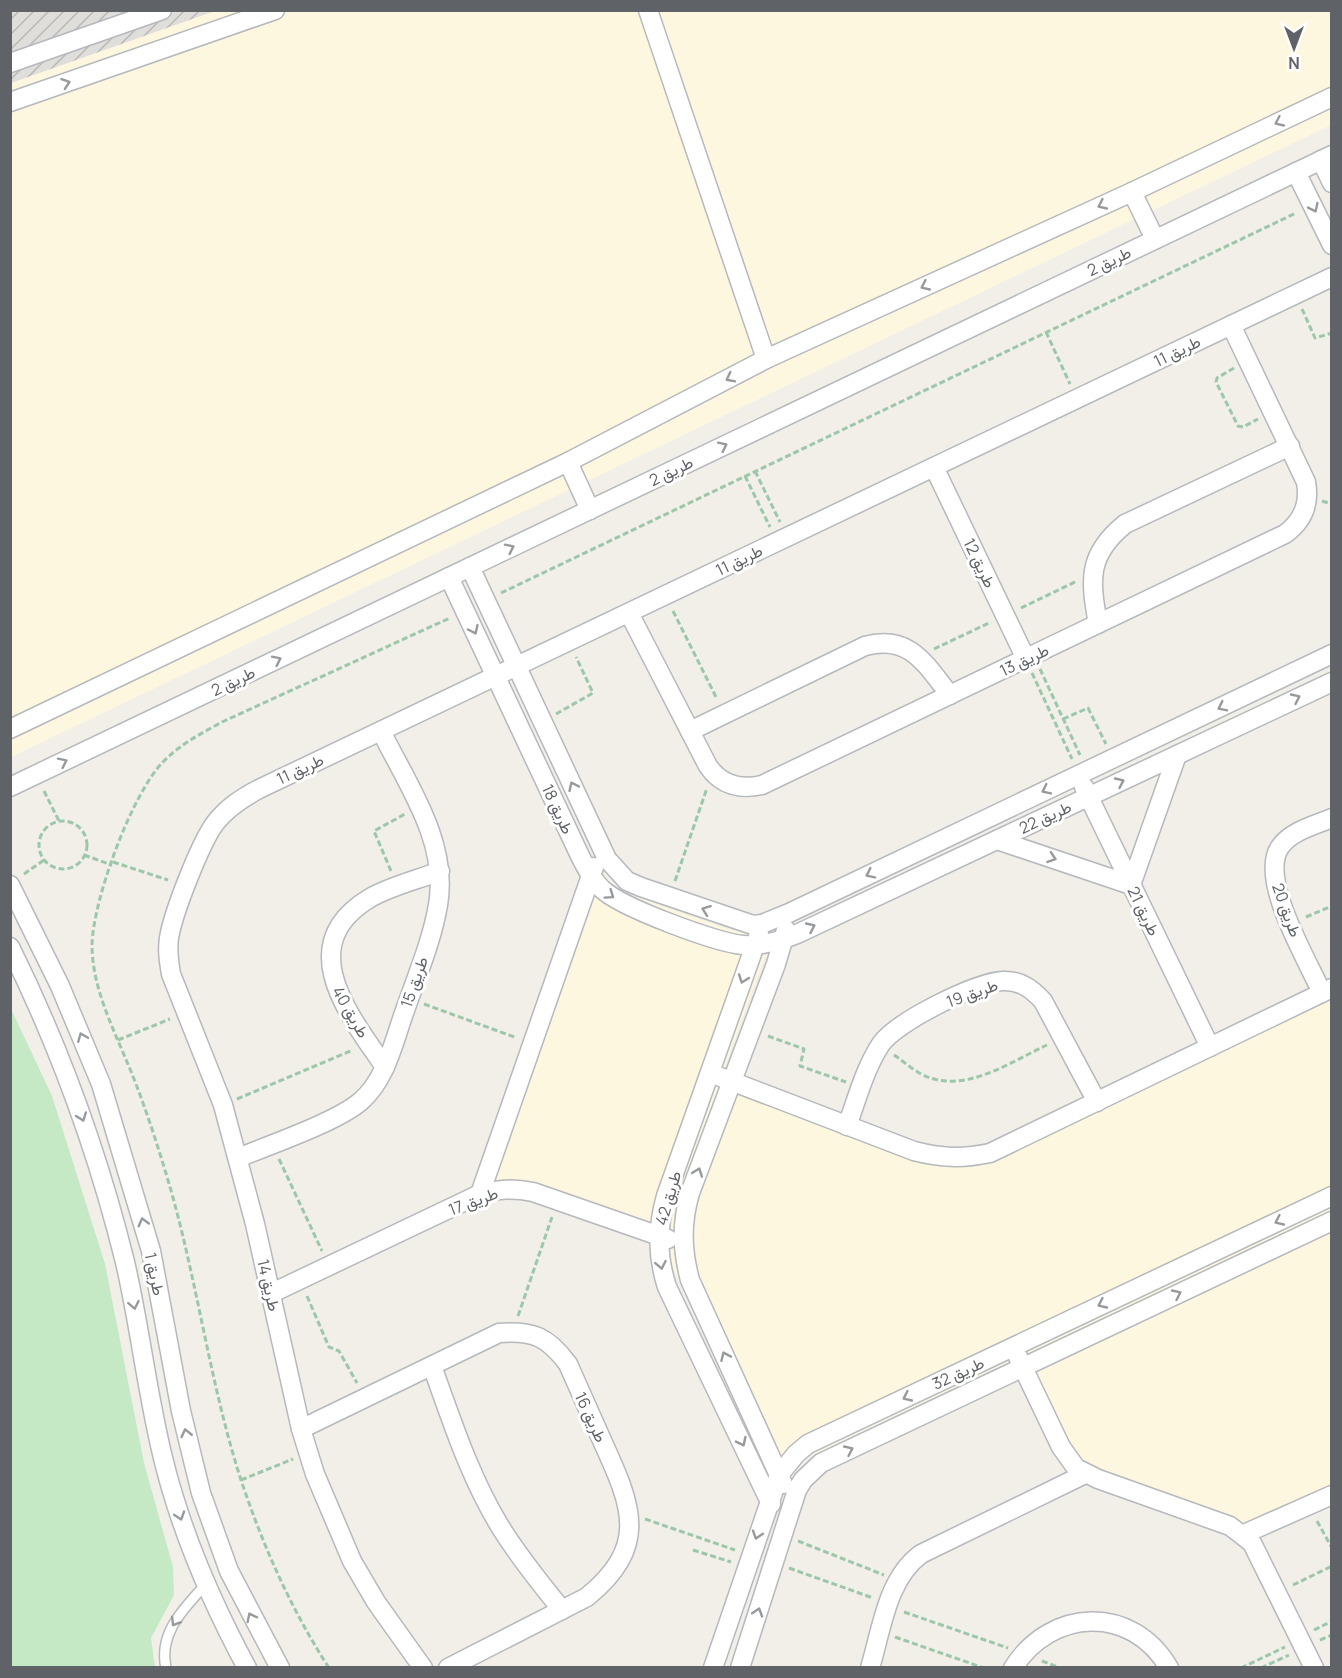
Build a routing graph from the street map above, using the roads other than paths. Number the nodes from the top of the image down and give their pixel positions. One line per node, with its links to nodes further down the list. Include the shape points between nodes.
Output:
1 (162, 10): 4 (street)
2 (275, 10): 6 (street, one-way to 2)
3 (648, 10): 15 (street)
4 (10, 63)
5 (1332, 97): 10 (street, one-way to 10)
6 (10, 102)
7 (1326, 157): 8 (street, طريق 2); 9 (street)
8 (1296, 172): 11 (street, طريق 2); 12 (street, one-way to 12)
9 (1332, 183)
10 (1132, 192): 11 (street); 15 (street, one-way to 15)
11 (1155, 239): 19 (street, طريق 2, one-way to 11)
12 (1332, 245)
13 (1332, 277): 14 (street, طريق 11)
14 (1231, 325): 16 (street, طريق 13); 18 (street, طريق 11)
15 (766, 359): 17 (street, one-way to 17)
16 (1290, 446): 23 (street, via 1125,524 1110,536 1093,568); 23 (street, طريق 13, via 1304,475 1308,496 1296,526)
17 (568, 462): 19 (street); 30 (street)
18 (934, 467): 22 (street, طريق 11); 25 (street, طريق 12)
19 (590, 510): 20 (street, طريق 2, one-way to 19)
20 (470, 567): 21 (street, طريق 2); 26 (street, طريق 18)
21 (449, 577): 27 (street, طريق 18, one-way to 27); 35 (street, طريق 2, one-way to 21)
22 (629, 612): 26 (street, طريق 11); 32 (street)
23 (1098, 624): 25 (street, طريق 13)
24 (1332, 654): 34 (street, طريق 22, one-way to 34)
25 (1030, 658): 29 (street, طريق 13)
26 (517, 666): 27 (street, طريق 11); 39 (street, طريق 18, one-way to 26)
27 (496, 676): 31 (street, طريق 11); 41 (street, طريق 18)
28 (1332, 682): 33 (street, طريق 22, one-way to 28)
29 (950, 695): 32 (street, via 919,657 894,643 879,642); 32 (street, طريق 13, via 751,788 730,785 713,772)
30 (10, 729)
31 (381, 731): 40 (street, طريق 15, via 419,807 436,848); 44 (street, طريق 11, via 259,789 227,810 205,840)
32 (690, 731)
33 (1177, 755): 36 (street, طريق 22, one-way to 33); 43 (street)
34 (1083, 773): 36 (street, طريق 21); 45 (street, طريق 22, one-way to 45)
35 (11, 788)
36 (1088, 796): 38 (street, طريق 22); 43 (street, طريق 21)
37 (1332, 818): 50 (street, طريق 20, via 1287,840 1276,855 1275,884 1291,924)
38 (997, 840): 43 (street, one-way to 43); 47 (street, طريق 22, one-way to 38)
39 (601, 845): 41 (street); 46 (street, طريق 18, one-way to 39, via 734,920 627,881 607,859)
40 (440, 872): 52 (street, طريق 15, via 434,921); 52 (street, طريق 40, via 372,897 342,923 333,942 333,982 347,1012)
41 (591, 875): 48 (street, طريق 18, one-way to 48, via 615,899 633,907 723,941); 58 (street)
42 (15, 881): 80 (street, طريق 1, one-way to 42, via 229,1571 201,1492 181,1411 151,1251 101,1084)
43 (1131, 885): 51 (street, طريق 21)
44 (187, 886): 57 (street, طريق 14, via 170,935 171,974 223,1105)
45 (789, 913): 46 (street, طريق 22); 47 (street, طريق 42)
46 (762, 924): 48 (street, طريق 42)
47 (784, 939): 48 (street, طريق 22); 54 (street, طريق 42)
48 (755, 945): 53 (street, طريق 42, one-way to 53)
49 (10, 947): 75 (street, طريق 1, one-way to 75, via 67,1074 102,1178 132,1294 163,1458 184,1530)
50 (1327, 991): 51 (street)
51 (1210, 1047): 55 (street)
52 (385, 1067): 57 (street, طريق 15, via 379,1081 359,1103)
53 (710, 1072): 54 (street); 61 (street, طريق 42, via 666,1196)
54 (732, 1081): 56 (street); 62 (street, طريق 42, one-way to 54, via 690,1193)
55 (1097, 1102): 56 (street, via 990,1153 964,1159 914,1151); 56 (street, طريق 19, via 1043,1001 1032,989 1018,982 1003,981 932,1008 890,1033 880,1045)
56 (847, 1126)
57 (238, 1158): 63 (street, طريق 14)
58 (480, 1194): 61 (street, طريق 17, via 516,1188); 63 (street, طريق 17)
59 (1332, 1196): 64 (street, طريق 32, one-way to 64)
60 (1332, 1221): 66 (street, طريق 32, one-way to 60)
61 (658, 1236): 62 (street, طريق 17); 71 (street, طريق 42, one-way to 71, via 667,1287)
62 (683, 1244): 69 (street, طريق 42, one-way to 62, via 690,1280)
63 (272, 1293): 67 (street, طريق 14)
64 (1013, 1347): 66 (street); 69 (street, طريق 32, one-way to 69, via 808,1444)
65 (432, 1366): 67 (street, طريق 16); 76 (street, via 477,1482 496,1518); 76 (street, طريق 16, via 499,1333 513,1332 539,1336 556,1348 568,1364 625,1490 630,1514 628,1539 620,1562 606,1582)
66 (1023, 1367): 68 (street, via 1061,1447); 72 (street, طريق 32, one-way to 66, via 803,1480 821,1463)
67 (301, 1429): 81 (street, طريق 14, via 332,1518 352,1561)
68 (1085, 1474): 74 (street); 85 (street, via 921,1554 907,1565 896,1580)
69 (779, 1475): 71 (street, طريق 32); 72 (street, طريق 42)
70 (1332, 1495): 74 (street)
71 (769, 1499): 73 (street, طريق 42); 83 (street, طريق 32, one-way to 83)
72 (793, 1505): 73 (street, طريق 32)
73 (784, 1533): 84 (street, طريق 32, one-way to 73)
74 (1244, 1534): 87 (street, via 1259,1554)
75 (206, 1584): 78 (lane, one-way to 78, via 174,1621 166,1642); 79 (street, طريق 1)
76 (562, 1610): 82 (street, طريق 16)
77 (1018, 1660): 86 (street, via 1038,1638 1056,1628 1097,1621 1133,1631 1159,1652)
78 (166, 1668)
79 (247, 1668)
80 (279, 1668)
81 (423, 1668)
82 (448, 1668)
83 (713, 1668)
84 (740, 1668)
85 (870, 1668)
86 (1169, 1668)
87 (1314, 1668)

